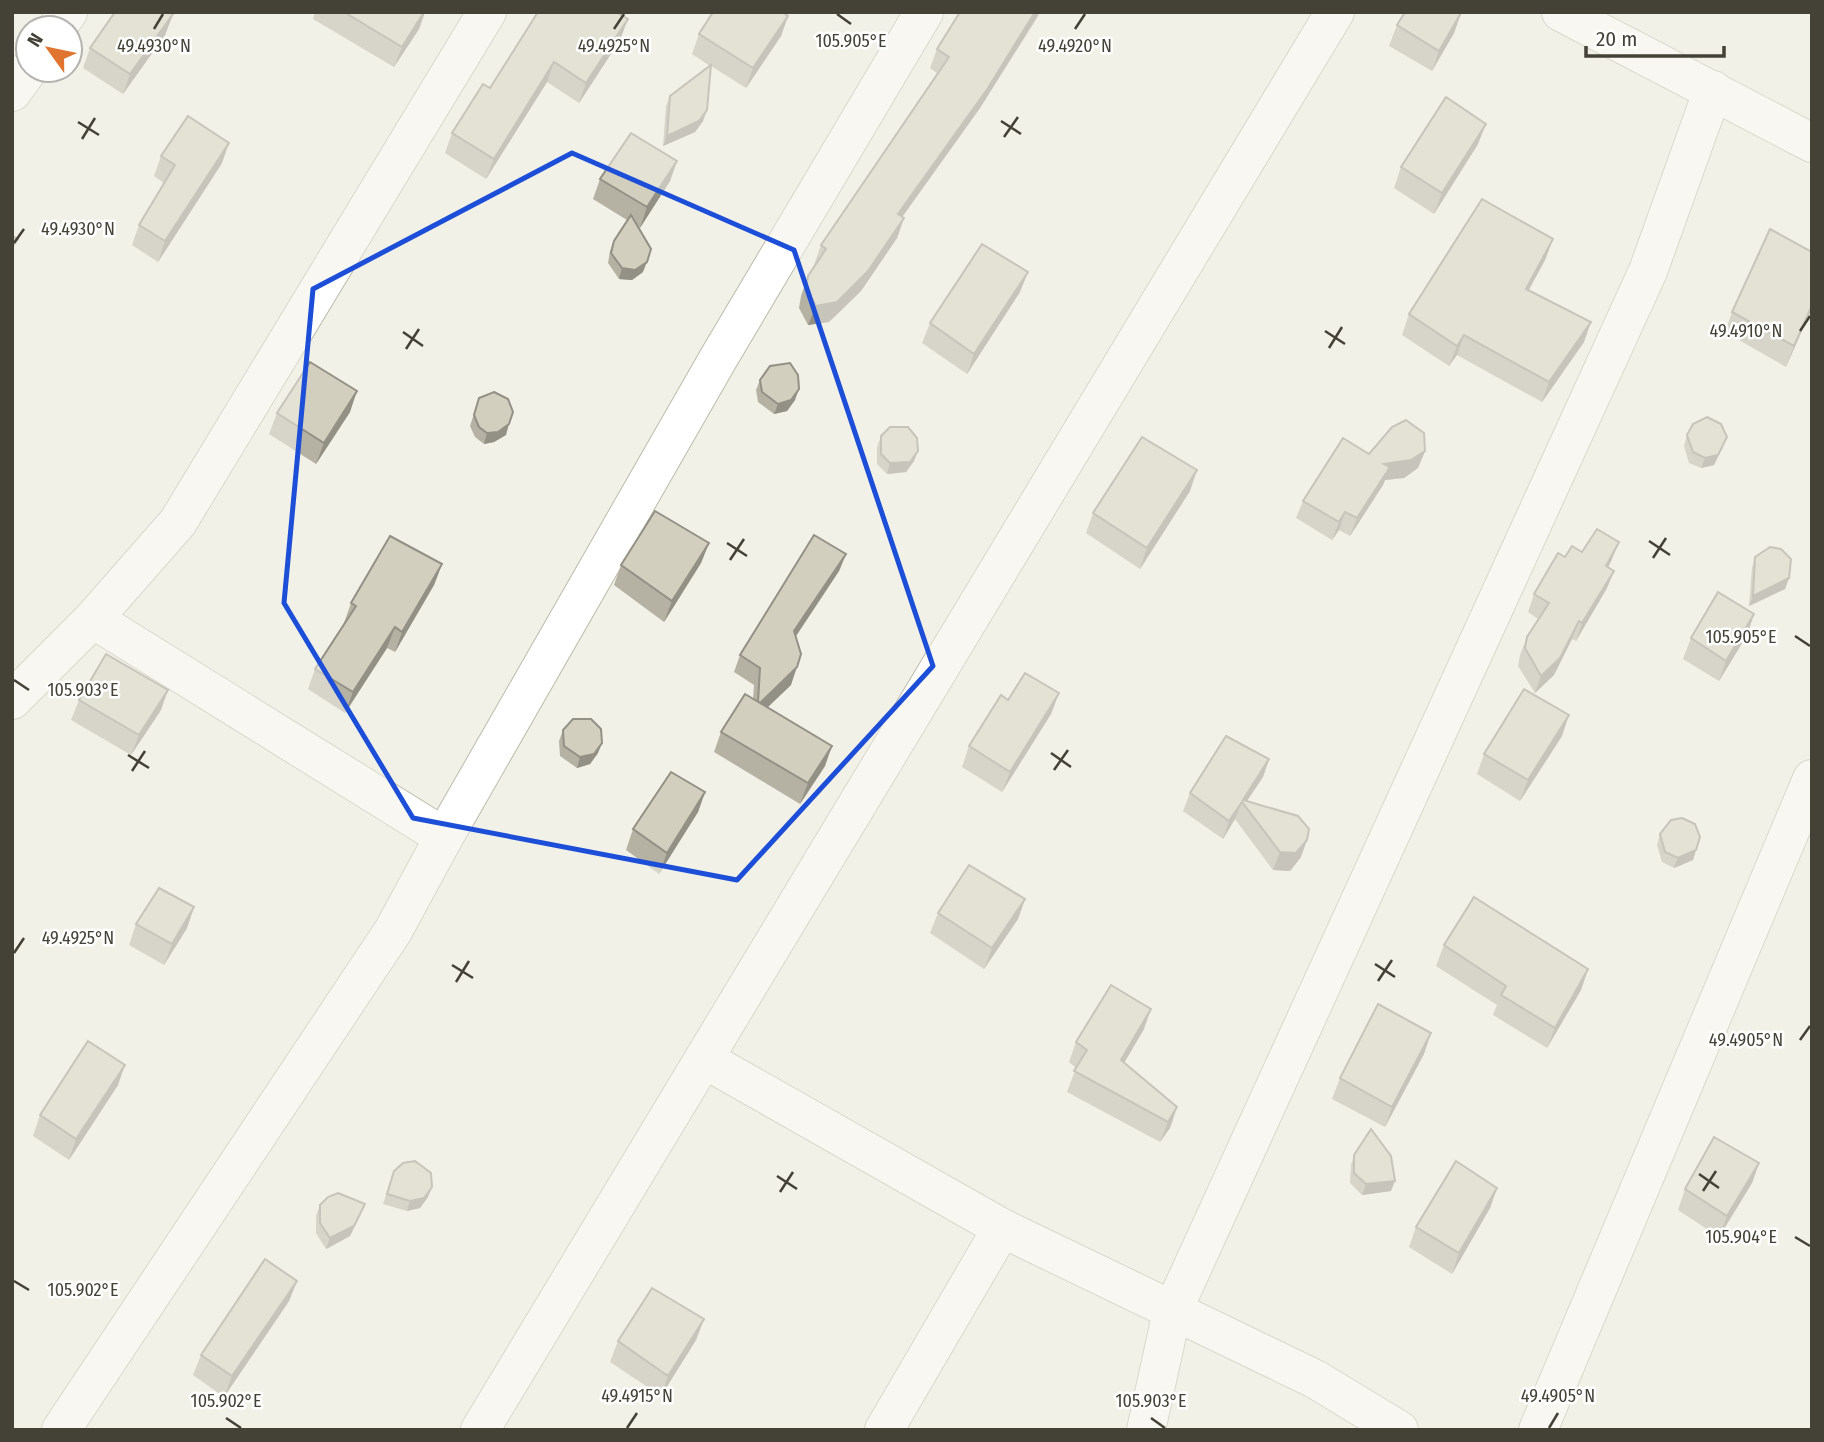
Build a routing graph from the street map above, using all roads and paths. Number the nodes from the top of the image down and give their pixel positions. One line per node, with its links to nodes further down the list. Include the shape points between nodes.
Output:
1 (487, 12): 7 (street, via 178,522)
2 (924, 12): 10 (street, via 718,359)
3 (1335, 12): 11 (street)
4 (1562, 12): 5 (street)
5 (1713, 90): 6 (street); 13 (street, via 1648,271)
6 (1812, 143)
7 (93, 619): 8 (street); 10 (street)
8 (12, 700)
9 (1812, 779): 19 (street)
10 (444, 837): 14 (street, via 393,931)
11 (704, 1059): 12 (street); 15 (street)
12 (1002, 1228): 13 (street); 16 (street)
13 (1172, 1312): 17 (street); 18 (street, via 1315,1379)
14 (61, 1430)
15 (480, 1430)
16 (884, 1430)
17 (1146, 1430)
18 (1399, 1430)
19 (1538, 1430)

